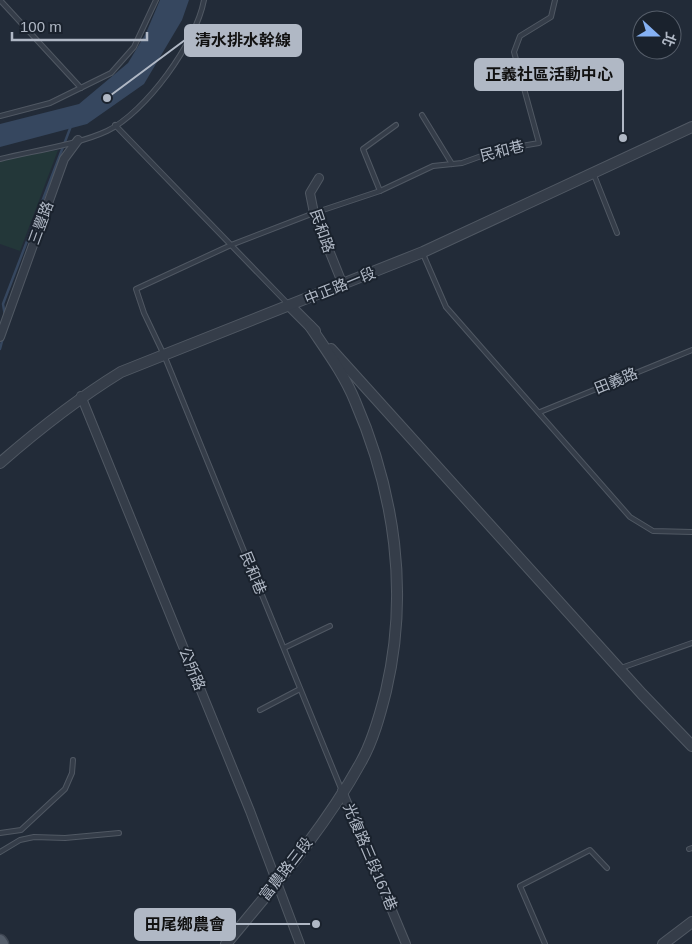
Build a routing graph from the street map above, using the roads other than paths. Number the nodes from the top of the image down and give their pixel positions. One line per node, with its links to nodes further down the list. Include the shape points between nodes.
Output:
1 (0, 0): 5 (lane)
2 (156, 0): 5 (lane, via 134,47 112,73)
3 (204, 0): 8 (lane, via 183,52 146,102)
4 (556, 0): 13 (lane, 民和巷, via 551,17 520,36 514,52 539,143 498,150)
5 (81, 88): 7 (lane, via 50,102)
6 (422, 115): 13 (lane)
7 (0, 116)
8 (115, 125): 11 (lane, via 107,131); 19 (lane)
9 (396, 125): 16 (lane, via 363,149)
10 (692, 127): 14 (street, 中正路一段)
11 (78, 140): 12 (lane); 24 (street, 三豐路, via 64,159)
12 (0, 159)
13 (452, 164): 16 (lane, 民和巷, via 433,166)
14 (593, 173): 18 (lane); 20 (street, 中正路一段)
15 (318, 178): 17 (street, 民和路, via 310,193)
16 (380, 191): 17 (lane, 民和巷)
17 (314, 213): 19 (lane, 民和巷); 21 (street, 民和路)
18 (618, 233)
19 (231, 245): 22 (lane); 26 (lane, 民和巷, via 136,289)
20 (422, 252): 21 (street, 中正路一段); 30 (lane, via 446,307)
21 (343, 285): 22 (street, 中正路一段)
22 (290, 306): 23 (street); 26 (street, 中正路一段)
23 (310, 326): 27 (street); 29 (street, 光復路三段167巷)
24 (0, 337)
25 (692, 350): 30 (lane, 田義路)
26 (164, 355): 28 (street, 中正路一段, via 121,372); 35 (lane, 民和巷)
27 (368, 389): 29 (street, via 362,389); 36 (street)
28 (81, 396): 31 (street, 中正路一段); 46 (street, 公所路, via 250,811)
29 (354, 399): 41 (street, 光復路三段167巷, via 372,445 391,517 398,584 395,654 380,714 362,762)
30 (540, 412): 32 (lane, via 630,517 652,531)
31 (0, 463)
32 (692, 532)
33 (330, 626): 35 (lane)
34 (692, 643): 36 (lane)
35 (284, 648): 37 (lane, 民和巷)
36 (619, 669): 39 (street)
37 (300, 689): 38 (lane); 41 (lane, 民和巷)
38 (260, 710)
39 (692, 746)
40 (73, 760): 42 (lane, via 65,789 21,830)
41 (342, 791): 46 (street, 富農路三段); 50 (street, 光復路三段167巷)
42 (0, 833)
43 (119, 833): 44 (lane, via 34,837 20,840)
44 (0, 852)
45 (607, 868): 51 (lane, via 590,850 520,886)
46 (276, 883): 48 (street, 富農路三段); 49 (street, 公所路)
47 (692, 922): 52 (street)
48 (226, 944)
49 (300, 944)
50 (406, 944)
51 (544, 944)
52 (663, 944)

